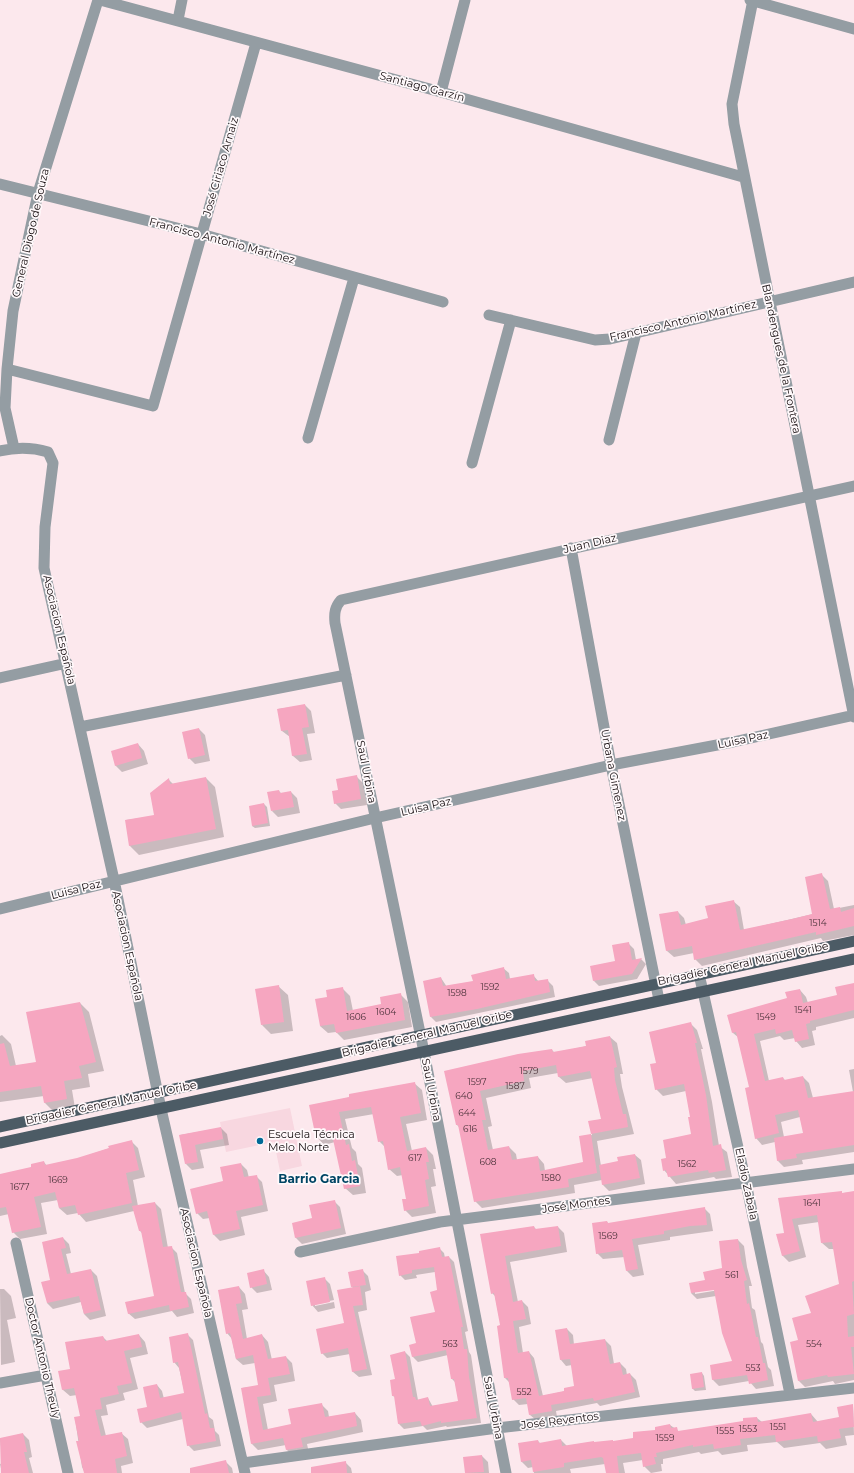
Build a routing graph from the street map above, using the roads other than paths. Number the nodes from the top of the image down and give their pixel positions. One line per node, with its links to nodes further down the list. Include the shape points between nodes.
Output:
1 (99, 0): 5 (street, Santiago Garzín); 11 (street, General Diogo de Souza)
2 (182, 0): 5 (street)
3 (465, 0): 8 (street)
4 (752, 0): 6 (street); 9 (street, Blandengues de la Frontera, via 732,104)
5 (178, 20): 7 (street, Santiago Garzín)
6 (854, 29)
7 (256, 43): 8 (street, Santiago Garzín); 12 (street, José Ciriaco Arnaiz)
8 (441, 92): 9 (street, Santiago Garzín)
9 (743, 177): 15 (street, Blandengues de la Frontera)
10 (0, 184): 11 (street, Francisco Antonio Martínez)
11 (38, 193): 12 (street, Francisco Antonio Martínez); 20 (street, General Diogo de Souza, via 13,311)
12 (201, 234): 13 (street, Francisco Antonio Martínez); 20 (street, José Ciriaco Arnaiz, via 152,406)
13 (354, 278): 16 (street, Francisco Antonio Martínez); 21 (street)
14 (854, 282): 15 (street, Francisco Antonio Martínez)
15 (770, 301): 19 (street, Francisco Antonio Martínez); 27 (street, Blandengues de la Frontera)
16 (443, 302)
17 (489, 315): 18 (street, Francisco Antonio Martínez)
18 (511, 320): 19 (street, Francisco Antonio Martínez, via 595,340); 25 (street)
19 (636, 333): 22 (street)
20 (7, 369): 23 (street, General Diogo de Souza, via 5,408)
21 (308, 438)
22 (609, 440)
23 (14, 448): 24 (street); 30 (street, Asociacion Española, via 34,448 48,452 52,463 45,527 44,568)
24 (0, 451)
25 (472, 463)
26 (854, 486): 27 (street, Juan Diaz)
27 (810, 495): 28 (street, Juan Diaz); 33 (street, Blandengues de la Frontera)
28 (571, 548): 29 (street, Juan Diaz, via 342,600); 35 (street, Urbana Gimenez)
29 (334, 613): 31 (street, Saul Urbina)
30 (67, 663): 32 (street); 34 (street, Asociacion Española)
31 (346, 675): 34 (street); 36 (street, Saul Urbina)
32 (0, 678)
33 (854, 716): 35 (street, Luisa Paz)
34 (80, 727): 37 (street, Asociacion Española)
35 (611, 765): 36 (street, Luisa Paz); 42 (street, Urbana Gimenez)
36 (375, 818): 37 (street, Luisa Paz); 45 (street, Saul Urbina)
37 (114, 880): 38 (street, Luisa Paz); 51 (street, Asociacion Española)
38 (0, 909)
39 (854, 941): 41 (main road, Brigadier General Manuel Oribe)
40 (854, 959): 43 (main road, Brigadier General Manuel Oribe)
41 (699, 974): 42 (main road, Brigadier General Manuel Oribe); 43 (street, Eladio Zabala)
42 (656, 983): 44 (street, Urbana Gimenez); 45 (main road, Brigadier General Manuel Oribe)
43 (702, 991): 44 (main road, Brigadier General Manuel Oribe); 56 (street, Eladio Zabala)
44 (660, 1000): 46 (main road, Brigadier General Manuel Oribe)
45 (420, 1035): 46 (street, Saul Urbina); 47 (main road, Brigadier General Manuel Oribe)
46 (424, 1052): 49 (main road, Brigadier General Manuel Oribe); 57 (street, Saul Urbina)
47 (344, 1053): 48 (main road, Brigadier General Manuel Oribe); 49 (main road)
48 (276, 1068): 50 (main road); 51 (main road, Brigadier General Manuel Oribe)
49 (348, 1068): 50 (main road, Brigadier General Manuel Oribe)
50 (279, 1083): 52 (main road, Brigadier General Manuel Oribe)
51 (157, 1093): 52 (street, Asociacion Española); 53 (main road, Brigadier General Manuel Oribe)
52 (160, 1109): 54 (main road, Brigadier General Manuel Oribe); 65 (street, Asociacion Española)
53 (0, 1127)
54 (0, 1143)
55 (854, 1169): 56 (street, José Montes)
56 (746, 1183): 57 (street, José Montes); 63 (street, Eladio Zabala)
57 (457, 1221): 59 (street, José Montes, via 440,1222); 64 (street, Saul Urbina)
58 (16, 1243): 60 (street, Doctor Antonio Theuly)
59 (300, 1252)
60 (46, 1375): 61 (street); 66 (street, Doctor Antonio Theuly)
61 (0, 1383)
62 (854, 1388): 63 (street, José Reventos)
63 (790, 1394): 64 (street, José Reventos)
64 (497, 1428): 65 (street, José Reventos); 67 (street, Saul Urbina)
65 (244, 1468)
66 (68, 1473)
67 (506, 1473)

